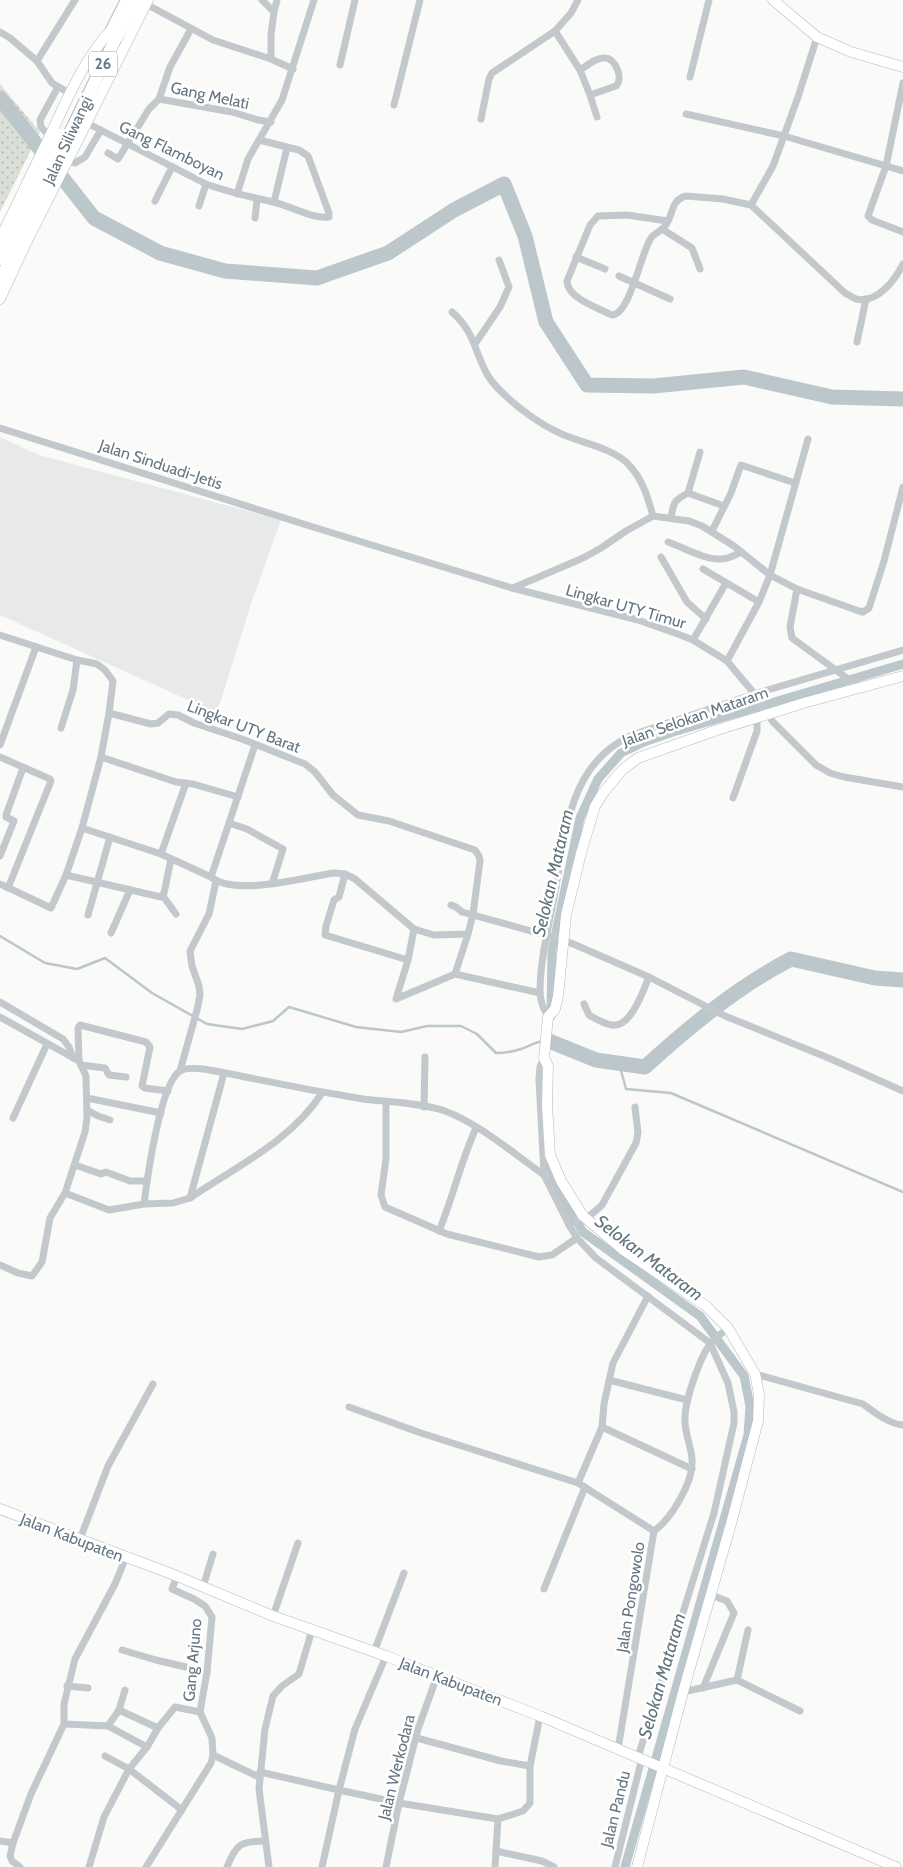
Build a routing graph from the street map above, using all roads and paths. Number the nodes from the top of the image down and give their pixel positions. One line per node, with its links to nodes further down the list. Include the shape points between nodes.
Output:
1 (74, 0): 19 (street)
2 (127, 0): 13 (highway, Jalan Siliwangi / 26)
3 (262, 0): 12 (street)
4 (277, 0): 12 (street)
5 (314, 0): 22 (street)
6 (355, 0): 20 (street)
7 (420, 0): 30 (street)
8 (578, 0): 15 (street)
9 (709, 0): 24 (street)
10 (772, 0): 17 (street)
11 (144, 1): 14 (street); 35 (highway, Jalan Siliwangi / 26, via 115,40)
12 (274, 12): 18 (street)
13 (112, 29): 27 (street, via 99,43); 35 (highway, Jalan Siliwangi / 26)
14 (191, 29): 18 (street, via 213,40); 29 (street, Gang Melati, via 170,67)
15 (555, 31): 23 (street); 33 (street, via 492,73)
16 (0, 32): 19 (street)
17 (817, 37): 21 (street, via 851,52); 37 (street)
18 (271, 59): 22 (street)
19 (36, 61): 26 (street)
20 (340, 65)
21 (903, 67)
22 (294, 70): 34 (street)
23 (580, 70): 28 (street); 28 (street, via 600,58 606,58 611,60 620,77 616,86)
24 (690, 77)
25 (903, 83): 42 (street)
26 (58, 87): 27 (street); 36 (street, via 40,123 72,162 85,157)
27 (69, 93): 35 (street)
28 (590, 95): 32 (street)
29 (159, 98): 34 (street, Gang Melati); 39 (street)
30 (394, 105)
31 (686, 114): 37 (street)
32 (597, 117)
33 (481, 119)
34 (271, 122): 38 (street)
35 (72, 127): 36 (street, Gang Flamboyan); 56 (highway, Jalan Siliwangi / 26, bridge); 56 (street, bridge)
36 (101, 130): 39 (street, Gang Flamboyan)
37 (784, 136): 42 (street); 50 (street, via 773,166)
38 (259, 140): 40 (street); 46 (street, via 248,159)
39 (127, 144): 41 (street, via 118,159); 43 (street, Gang Flamboyan)
40 (287, 148): 49 (street); 49 (street, Gang Flamboyan, via 308,156 328,218)
41 (108, 153)
42 (886, 166): 44 (street); 55 (street, via 868,216)
43 (172, 167): 45 (street, Gang Flamboyan); 48 (street)
44 (903, 171)
45 (206, 184): 46 (street, Gang Flamboyan); 51 (street)
46 (237, 194): 47 (street, Gang Flamboyan)
47 (258, 200): 49 (street, Gang Flamboyan); 52 (street)
48 (155, 201)
49 (274, 202)
50 (751, 205): 53 (street, via 723,199 680,197); 69 (street, via 845,293 856,299)
51 (199, 206)
52 (255, 218)
53 (668, 221): 54 (street); 57 (street, via 627,215 598,216 590,225)
54 (662, 229): 62 (street, via 692,248); 65 (street, via 651,238)
55 (903, 232)
56 (13, 236): 58 (highway, Jalan Siliwangi / 26); 66 (street, 26)
57 (576, 257): 61 (street); 65 (street, via 567,281 571,294 612,315 620,312)
58 (5, 259): 66 (highway, Jalan Siliwangi / 26)
59 (499, 260): 72 (street, via 509,287 500,308)
60 (903, 264): 64 (street)
61 (605, 269)
62 (700, 269)
63 (619, 276): 65 (street)
64 (900, 279): 69 (street)
65 (634, 282): 68 (street)
66 (4, 283): 67 (street)
67 (0, 299)
68 (670, 299)
69 (866, 299): 71 (street)
70 (452, 312): 72 (street)
71 (857, 342)
72 (475, 344): 81 (street, via 490,380 521,409 552,430 621,458 629,465 644,486)
73 (0, 428): 83 (street, Jalan Sinduadi-Jetis)
74 (808, 439): 76 (street)
75 (700, 452): 78 (street)
76 (795, 483): 80 (street, via 741,465); 89 (street)
77 (903, 487): 79 (street)
78 (688, 494): 80 (street); 82 (street, via 673,503)
79 (902, 499): 92 (street, via 869,608 859,611)
80 (724, 506): 84 (street)
81 (654, 516): 82 (street); 91 (street, Lingkar UTY Timur, via 583,558)
82 (671, 518): 84 (street)
83 (313, 527): 91 (street, Lingkar UTY Timur)
84 (712, 531): 86 (street)
85 (668, 542): 86 (street, via 722,560)
86 (741, 552): 89 (street)
87 (660, 557): 94 (street, via 687,602)
88 (703, 569): 90 (street)
89 (770, 575): 92 (street); 93 (street)
90 (726, 583): 93 (street); 94 (street)
91 (512, 588): 96 (street, Lingkar UTY Timur, via 638,620)
92 (797, 589): 101 (street, via 790,627 792,638)
93 (759, 602): 100 (street)
94 (706, 619): 96 (street)
95 (0, 635): 97 (street)
96 (693, 640): 100 (street, Lingkar UTY Timur)
97 (36, 647): 99 (street); 108 (street)
98 (903, 650): 101 (street, Jalan Selokan Mataram)
99 (77, 660): 105 (street, via 97,664 106,670 112,681); 107 (street, via 73,690)
100 (727, 661): 104 (street, Lingkar UTY Timur)
101 (839, 671): 103 (street); 104 (street, Jalan Selokan Mataram)
102 (903, 676): 103 (street, Jalan Selokan Mataram)
103 (857, 685): 106 (street, Jalan Selokan Mataram)
104 (756, 696): 106 (street, Lingkar UTY Timur); 139 (street, Jalan Selokan Mataram, via 632,735 620,740 600,757 583,780 569,818)
105 (109, 712): 109 (street, Lingkar UTY Barat, via 151,724 174,714); 111 (street)
106 (764, 714): 114 (street, Lingkar UTY Timur, via 803,753 830,773); 116 (street); 140 (street, Jalan Selokan Mataram, via 638,758 611,782 595,806 589,825)
107 (61, 728)
108 (0, 745)
109 (255, 745): 115 (street); 134 (street, Lingkar UTY Barat, via 310,768 333,795 356,814 389,821 475,850 480,861)
110 (0, 757): 112 (street)
111 (101, 758): 113 (street); 118 (street)
112 (24, 768): 121 (street, via 6,815 14,821); 129 (street, via 51,781)
113 (186, 783): 115 (street); 120 (street)
114 (902, 786)
115 (238, 797): 117 (street)
116 (733, 798)
117 (229, 823): 125 (street); 128 (street, via 284,849)
118 (82, 828): 119 (street); 124 (street)
119 (110, 837): 120 (street); 126 (street)
120 (161, 854): 122 (street)
121 (0, 856)
122 (171, 859): 125 (street); 131 (street)
123 (345, 874): 128 (street, via 326,874); 136 (street); 141 (street, via 325,935)
124 (66, 875): 126 (street); 129 (street, via 50,908)
125 (214, 879): 128 (street, via 252,887); 155 (street, via 209,914 190,954 200,995)
126 (96, 883): 130 (street); 135 (street)
127 (0, 884): 129 (street)
128 (272, 884)
129 (8, 888)
130 (130, 890): 131 (street); 137 (street)
131 (163, 896): 133 (street)
132 (451, 905): 134 (street)
133 (176, 914)
134 (472, 914): 138 (street, Lingkar UTY Barat); 139 (street)
135 (88, 915)
136 (414, 929): 138 (street, via 434,935); 141 (street)
137 (112, 932)
138 (468, 934): 142 (street, Lingkar UTY Barat)
139 (548, 935): 140 (street); 144 (street, Jalan Selokan Mataram)
140 (562, 941): 143 (street); 149 (street, Jalan Selokan Mataram, via 556,1003)
141 (408, 960): 142 (street, via 396,999)
142 (455, 974): 144 (street)
143 (649, 977): 146 (street, via 630,1016 617,1024 611,1025 589,1015); 159 (street, via 725,1016)
144 (540, 994): 149 (street, Jalan Selokan Mataram)
145 (0, 1002): 147 (street)
146 (584, 1004)
147 (14, 1011): 150 (street); 154 (street, via 63,1039)
148 (0, 1016): 150 (street)
149 (548, 1020): 153 (street, Jalan Selokan Mataram)
150 (8, 1021): 151 (street)
151 (48, 1044): 154 (street); 167 (street)
152 (425, 1058): 163 (street)
153 (545, 1059): 171 (street, Jalan Selokan Mataram, via 539,1079); 176 (street, via 550,1155)
154 (78, 1061): 157 (street, via 105,1068 109,1076); 158 (street, via 80,1025 146,1042 150,1047 142,1086); 161 (street, via 86,1076)
155 (180, 1071): 156 (street, via 188,1068); 158 (street)
156 (224, 1073): 160 (street); 174 (street)
157 (126, 1077)
158 (168, 1091): 166 (street)
159 (903, 1091)
160 (322, 1093): 162 (street); 174 (street, via 303,1118 278,1140)
161 (87, 1098): 165 (street); 166 (street)
162 (386, 1102): 163 (street); 178 (street, via 382,1203 389,1210)
163 (424, 1107): 169 (street, via 444,1111)
164 (635, 1107): 176 (street, via 638,1133 633,1151 602,1205)
165 (87, 1110): 168 (street); 170 (street, via 85,1132)
166 (161, 1113): 172 (street)
167 (13, 1118)
168 (110, 1120)
169 (476, 1128): 171 (street); 178 (street)
170 (75, 1165): 172 (street, via 101,1174 106,1172); 173 (street)
171 (544, 1175): 177 (street, Jalan Selokan Mataram)
172 (147, 1182): 175 (street)
173 (65, 1193): 175 (street, via 109,1210); 180 (street, via 50,1218 42,1262 37,1271 32,1276 24,1275)
174 (190, 1198): 175 (street, via 173,1203)
175 (144, 1204)
176 (583, 1218): 177 (street); 182 (street, via 622,1249 706,1306)
177 (571, 1224): 179 (street, Jalan Selokan Mataram)
178 (439, 1231): 179 (street, via 539,1257 552,1255)
179 (577, 1238): 181 (street, Jalan Selokan Mataram, via 596,1258)
180 (0, 1265)
181 (648, 1296): 183 (street, Jalan Selokan Mataram); 185 (street, via 619,1350)
182 (726, 1330): 183 (street); 184 (street)
183 (713, 1341): 187 (street); 231 (street, Jalan Selokan Mataram, via 728,1383 734,1423 714,1513)
184 (755, 1374): 189 (street, via 863,1404); 204 (street, via 759,1394 758,1421)
185 (609, 1380): 187 (street); 190 (street)
186 (153, 1384): 196 (street, via 111,1458)
187 (687, 1400): 191 (street, via 685,1428)
188 (349, 1407): 192 (street, Jalan Pongowolo)
189 (903, 1425)
190 (602, 1428): 191 (street); 192 (street)
191 (692, 1469): 195 (street, via 673,1511)
192 (578, 1483): 193 (street, Jalan Pongowolo)
193 (585, 1487): 195 (street, Jalan Pongowolo); 203 (street)
194 (0, 1509): 196 (street, Jalan Kabupaten)
195 (654, 1531): 228 (street, Jalan Pongowolo)
196 (80, 1539): 199 (street, Jalan Kabupaten)
197 (298, 1543): 205 (street)
198 (213, 1554): 202 (street)
199 (126, 1557): 201 (street, Jalan Kabupaten); 214 (street, via 112,1591 75,1659)
200 (404, 1573): 209 (street)
201 (177, 1576): 202 (street, Jalan Kabupaten); 211 (street, Gang Arjuno, via 172,1589 205,1606 212,1616)
202 (203, 1587): 205 (street, Jalan Kabupaten)
203 (544, 1589)
204 (711, 1595): 216 (street, via 727,1601 734,1613); 218 (street)
205 (273, 1616): 206 (street, Jalan Kabupaten)
206 (312, 1630): 209 (street, Jalan Kabupaten); 235 (street, via 299,1674 273,1696)
207 (748, 1630): 213 (street)
208 (122, 1650): 211 (street)
209 (374, 1652): 210 (street, Jalan Kabupaten)
210 (386, 1656): 212 (street, Jalan Kabupaten); 236 (street, via 354,1729)
211 (207, 1672): 220 (street, Gang Arjuno)
212 (437, 1676): 222 (street, Jalan Kabupaten); 226 (street, Jalan Werkodara)
213 (737, 1680): 216 (street); 221 (street)
214 (68, 1686): 215 (street); 223 (street)
215 (88, 1688)
216 (703, 1688): 218 (street)
217 (125, 1690): 219 (street)
218 (683, 1692): 233 (street)
219 (119, 1710): 224 (street); 225 (street)
220 (200, 1712): 225 (street, via 175,1708); 229 (street, Gang Arjuno, via 212,1738)
221 (800, 1712)
222 (540, 1716): 228 (street, Jalan Kabupaten); 232 (street)
223 (64, 1724): 224 (street); 242 (street, via 31,1794)
224 (108, 1726): 227 (street)
225 (158, 1728): 227 (street)
226 (417, 1738): 232 (street); 237 (street, Jalan Werkodara)
227 (147, 1747): 234 (street)
228 (618, 1748): 231 (street, Jalan Kabupaten)
229 (213, 1755): 235 (street); 238 (street)
230 (105, 1756): 234 (street)
231 (641, 1758): 233 (street, Jalan Kabupaten); 253 (street, Jalan Pandu)
232 (530, 1766): 239 (street, via 530,1803 523,1811)
233 (662, 1766): 254 (street); 255 (street, Jalan Kabupaten)
234 (128, 1769): 238 (street); 246 (street, via 104,1817)
235 (260, 1774): 236 (street); 241 (street)
236 (339, 1790): 237 (street); 250 (street)
237 (400, 1803): 239 (street); 251 (street, Jalan Werkodara)
238 (182, 1810): 247 (street)
239 (498, 1819): 243 (street)
240 (0, 1841): 242 (street)
241 (265, 1841): 248 (street, via 246,1841 234,1852); 249 (street)
242 (13, 1843): 245 (street, via 10,1856)
243 (496, 1851): 244 (street); 252 (street)
244 (551, 1866)
245 (20, 1867)
246 (89, 1867)
247 (146, 1867)
248 (226, 1867)
249 (269, 1867)
250 (322, 1867)
251 (386, 1867)
252 (495, 1867)
253 (615, 1867)
254 (638, 1867)
255 (896, 1867)

